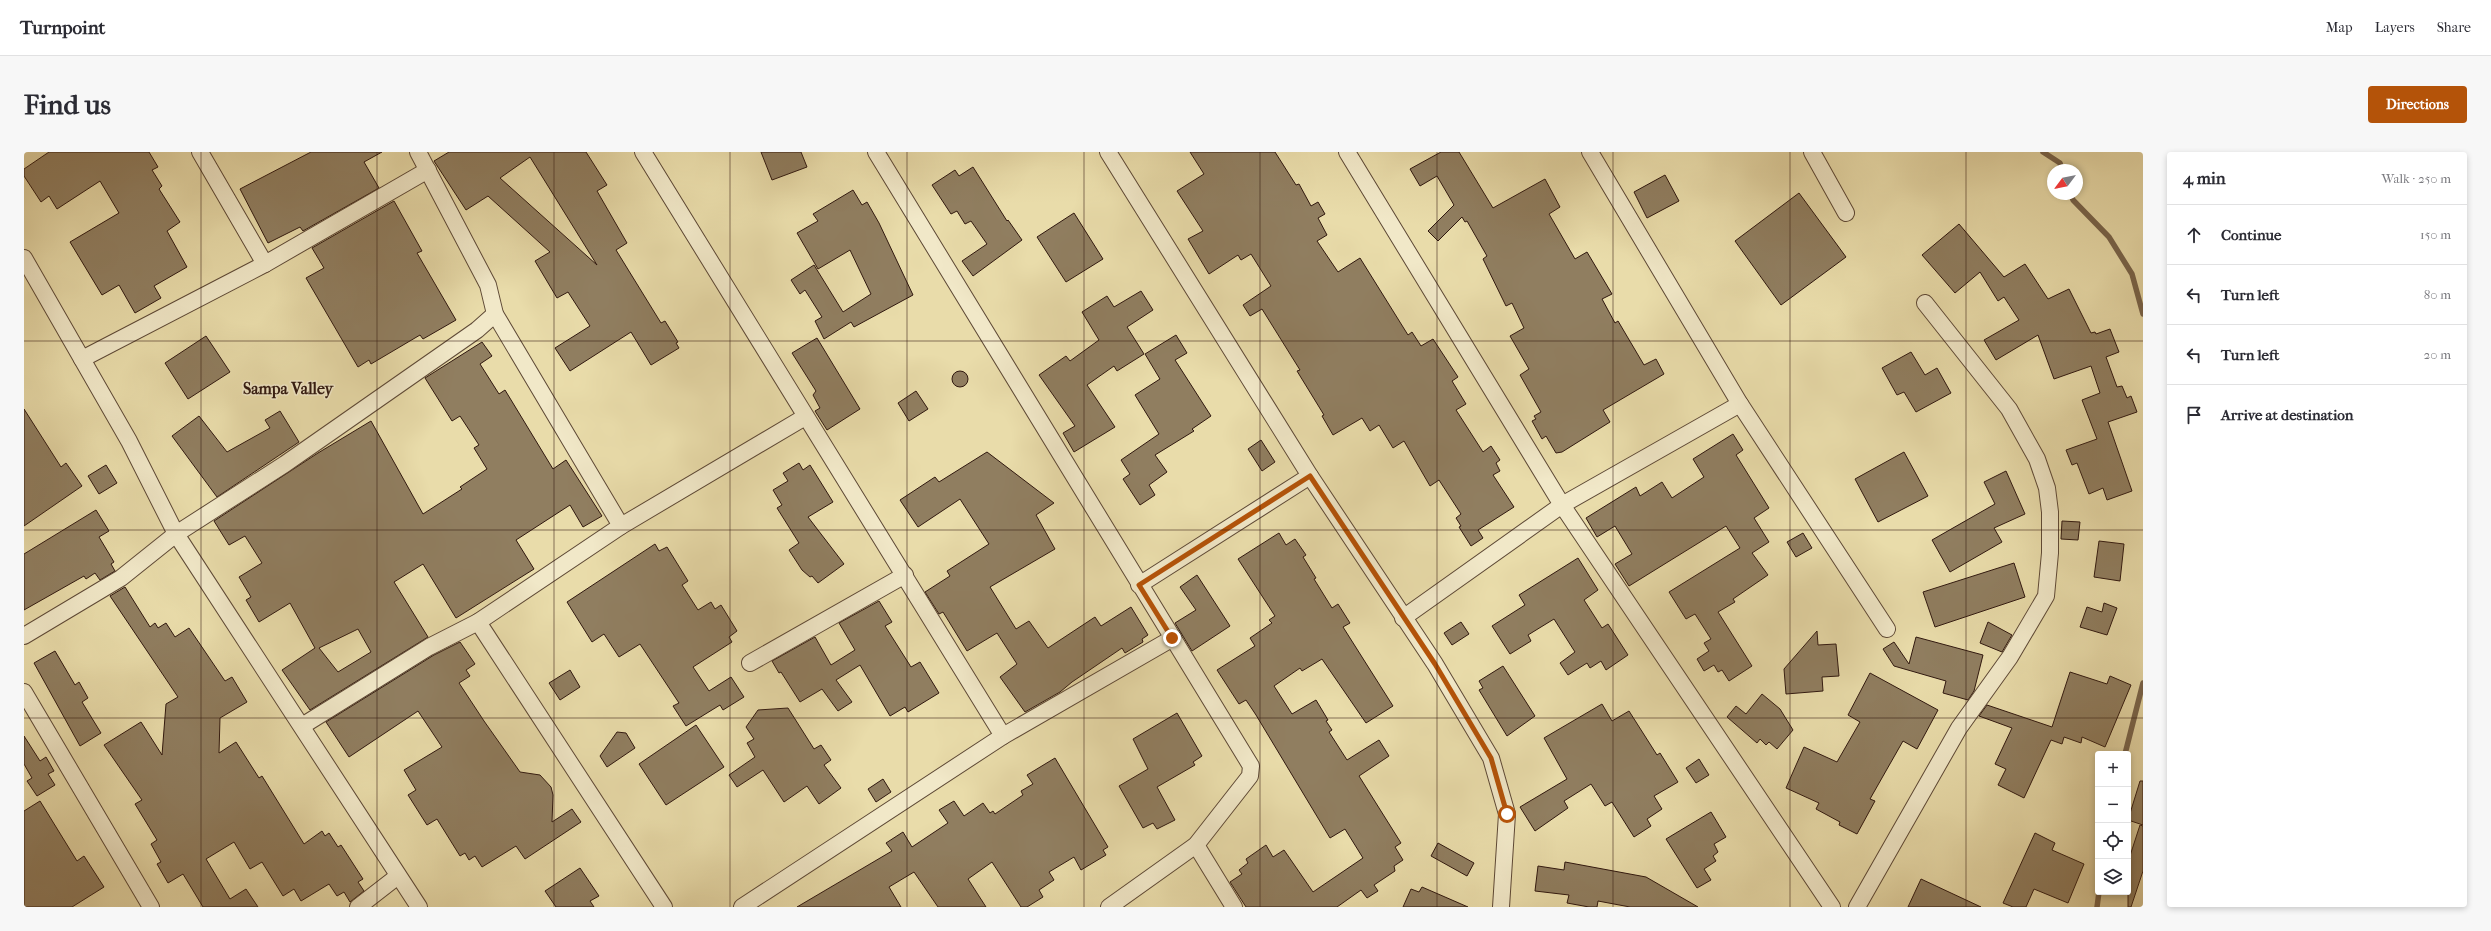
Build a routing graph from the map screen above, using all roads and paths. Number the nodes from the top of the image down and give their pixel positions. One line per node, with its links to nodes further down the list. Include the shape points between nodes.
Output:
1 (200, 152): 12 (street)
2 (643, 152): 17 (street)
3 (876, 152): 23 (street)
4 (1108, 152): 18 (street)
5 (1347, 152): 19 (street)
6 (1590, 152): 16 (street)
7 (1812, 152): 10 (street)
8 (421, 153): 9 (street)
9 (428, 170): 12 (street); 14 (street, via 488,285)
10 (1846, 213)
11 (24, 258): 15 (street)
12 (265, 264): 15 (street)
13 (1925, 303): 44 (street, via 2010,409 2037,459 2047,488 2050,512 2046,596 2030,625 1959,728)
14 (495, 314): 20 (street); 21 (street, via 477,330 292,460)
15 (82, 359): 21 (street, via 129,441)
16 (1740, 404): 19 (street); 26 (street)
17 (805, 417): 20 (street); 22 (street)
18 (1310, 476): 23 (street); 24 (street)
19 (1562, 505): 24 (street); 43 (street)
20 (621, 526): 25 (street)
21 (176, 534): 27 (street, via 121,578); 31 (street)
22 (905, 575): 29 (street); 32 (street)
23 (1139, 585): 28 (street)
24 (1403, 618): 35 (street, via 1435,664 1491,758 1507,814)
25 (478, 622): 31 (street, via 429,647); 39 (street)
26 (1887, 629)
27 (24, 636)
28 (1172, 638): 32 (street); 33 (street, via 1251,766 1250,776)
29 (750, 663)
30 (24, 692): 36 (street)
31 (302, 726): 34 (street)
32 (1003, 736): 40 (street)
33 (1196, 845): 41 (street); 42 (street)
34 (398, 876): 37 (street); 38 (street)
35 (1503, 906)
36 (151, 907)
37 (358, 907)
38 (419, 907)
39 (664, 907)
40 (742, 907)
41 (1109, 907)
42 (1234, 907)
43 (1832, 907)
44 (1857, 907)

